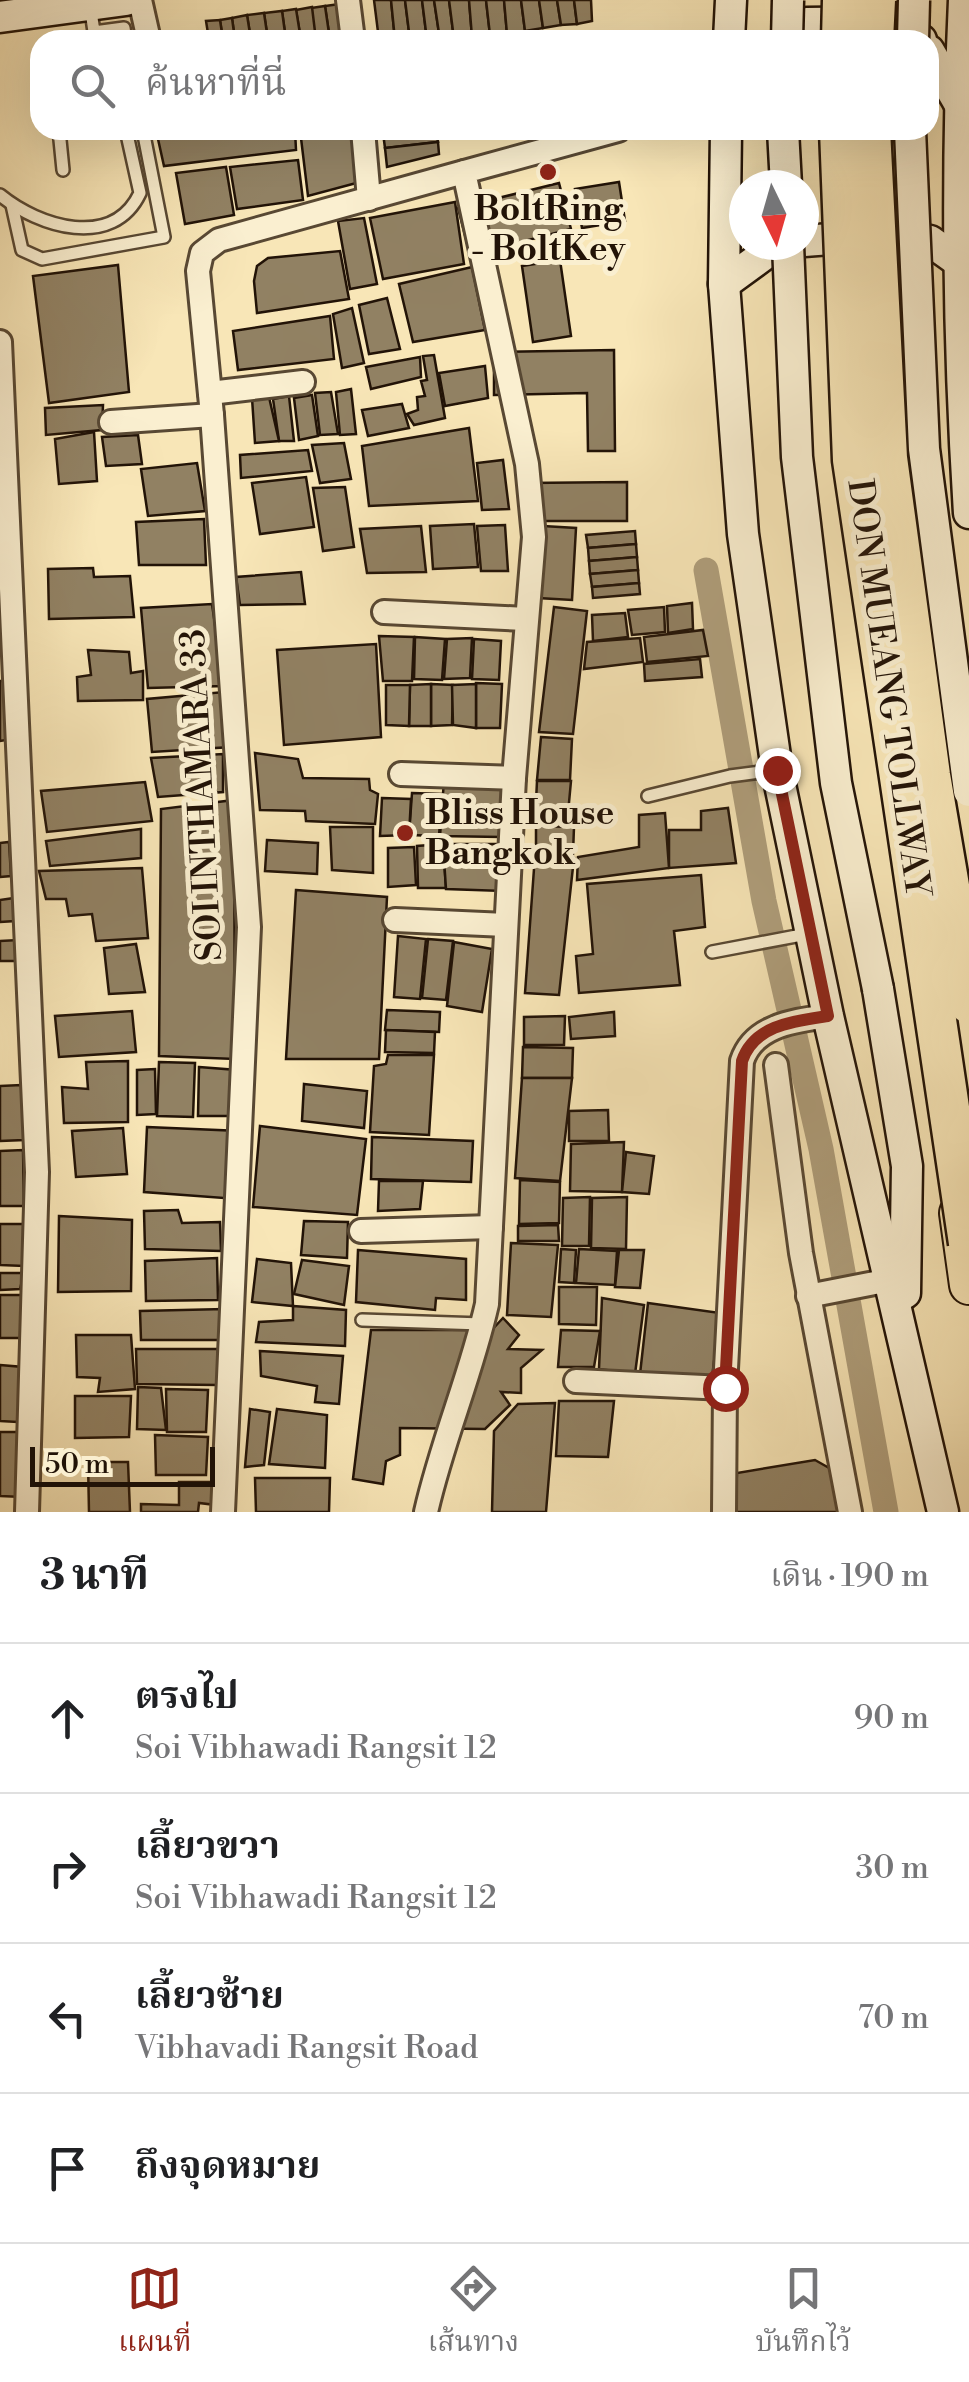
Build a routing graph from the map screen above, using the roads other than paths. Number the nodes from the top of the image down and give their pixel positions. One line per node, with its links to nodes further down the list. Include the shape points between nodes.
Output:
1 (126, 0): 10 (main road)
2 (140, 0): 13 (street)
3 (348, 0): 14 (street)
4 (731, 0): 15 (main road)
5 (788, 0): 16 (main road, bridge)
6 (843, 0): 18 (highway, bridge)
7 (875, 0): 19 (highway, bridge)
8 (914, 0): 21 (main road, bridge)
9 (964, 0): 23 (main road)
10 (90, 4): 11 (main road); 12 (lane)
11 (0, 17)
12 (94, 30)
13 (147, 30)
14 (352, 30)
15 (730, 30)
16 (786, 30)
17 (799, 30): 20 (main road, via 807,24 889,22)
18 (842, 30)
19 (874, 30)
20 (904, 30)
21 (913, 30)
22 (939, 68): 23 (main road)
23 (959, 103): 43 (main road)
24 (60, 140): 34 (lane)
25 (128, 140): 39 (lane, via 140,193 128,214 68,228)
26 (145, 140): 39 (lane, via 164,237 42,258 22,250)
27 (363, 140): 38 (street)
28 (581, 140): 36 (street, SOI INTHAMARA 33)
29 (726, 140): 44 (main road)
30 (784, 140): 35 (main road)
31 (840, 140): 68 (highway, DON MUEANG TOLLWAY, bridge, via 854,460)
32 (871, 140): 62 (highway, DON MUEANG TOLLWAY, bridge, via 887,458)
33 (910, 140): 56 (main road, bridge, via 924,449)
34 (64, 170)
35 (785, 170)
36 (464, 172): 38 (street, SOI INTHAMARA 33); 52 (street, via 527,464 534,537)
37 (0, 196): 39 (lane)
38 (369, 200): 48 (street, SOI INTHAMARA 33, via 218,240 202,253 198,271)
39 (12, 205)
40 (819, 240): 43 (main road, via 897,234 930,241)
41 (757, 260): 44 (main road)
42 (790, 260): 74 (main road, bridge, via 797,457 836,783 907,1166)
43 (958, 260): 46 (main road)
44 (724, 284): 53 (main road)
45 (0, 342): 77 (street, via 37,1172)
46 (965, 369): 50 (main road)
47 (302, 382): 48 (street)
48 (211, 404): 49 (street); 78 (street, SOI INTHAMARA 33, via 249,927)
49 (111, 422)
50 (969, 512)
51 (384, 612): 52 (street)
52 (526, 619): 55 (street)
53 (766, 771): 57 (lane); 60 (main road)
54 (401, 774): 55 (street)
55 (514, 778): 59 (street)
56 (969, 791)
57 (648, 796)
58 (394, 920): 59 (street)
59 (506, 925): 66 (street)
60 (811, 934): 61 (lane); 63 (main road)
61 (712, 952)
62 (951, 988): 64 (highway); 70 (highway)
63 (819, 1017): 69 (main road); 76 (street, via 759,1034 742,1061)
64 (969, 1026)
65 (776, 1065): 71 (street)
66 (490, 1227): 67 (street); 73 (street)
67 (361, 1231)
68 (969, 1242)
69 (878, 1282): 71 (street); 74 (main road)
70 (969, 1284)
71 (808, 1296): 81 (street)
72 (362, 1320): 73 (lane)
73 (482, 1324): 79 (street)
74 (905, 1341): 82 (main road)
75 (576, 1381): 76 (street)
76 (725, 1388): 80 (street)
77 (27, 1512)
78 (223, 1512)
79 (426, 1512)
80 (724, 1512)
81 (850, 1512)
82 (943, 1512)

